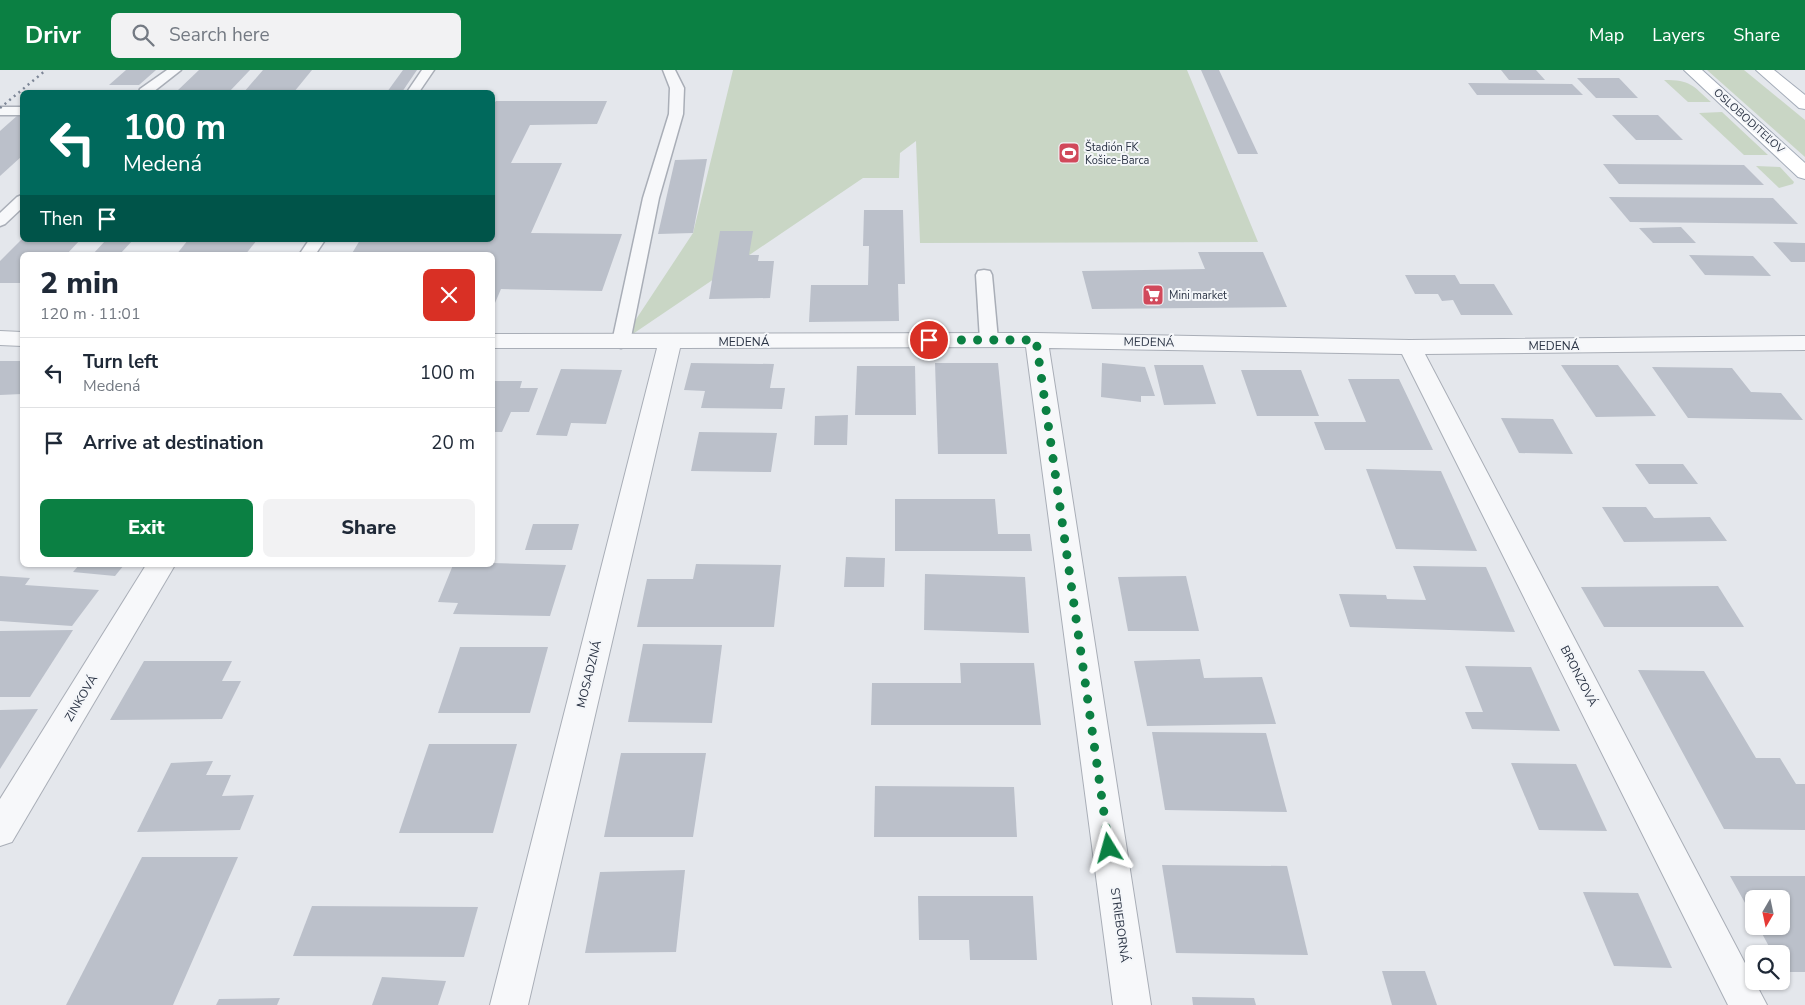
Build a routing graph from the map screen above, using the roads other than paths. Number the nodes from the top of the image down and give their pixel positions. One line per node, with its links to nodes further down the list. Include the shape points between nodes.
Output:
1 (175, 70): 6 (lane)
2 (428, 70): 7 (lane)
3 (669, 70): 20 (lane, via 677,88 676,114 652,198)
4 (1692, 70): 11 (main road, OSLOBODITEĽOV)
5 (1764, 70): 8 (main road)
6 (148, 90)
7 (414, 90)
8 (1805, 104)
9 (20, 111): 10 (lane)
10 (0, 112)
11 (1805, 173)
12 (20, 202): 13 (lane)
13 (0, 221)
14 (984, 275): 17 (lane)
15 (0, 338): 16 (street)
16 (20, 338)
17 (989, 340): 18 (street, MEDENÁ); 21 (street, MEDENÁ)
18 (1036, 340): 23 (street, MEDENÁ); 27 (street, STRIEBORNÁ)
19 (495, 342): 20 (street, MEDENÁ)
20 (621, 342): 21 (street, MEDENÁ)
21 (670, 342): 26 (street, MOSADZNÁ)
22 (1805, 343): 23 (street, MEDENÁ)
23 (1410, 347): 28 (street, BRONZOVÁ)
24 (160, 567): 25 (street, ZINKOVÁ)
25 (0, 830)
26 (509, 1005)
27 (1132, 1005)
28 (1748, 1005)

